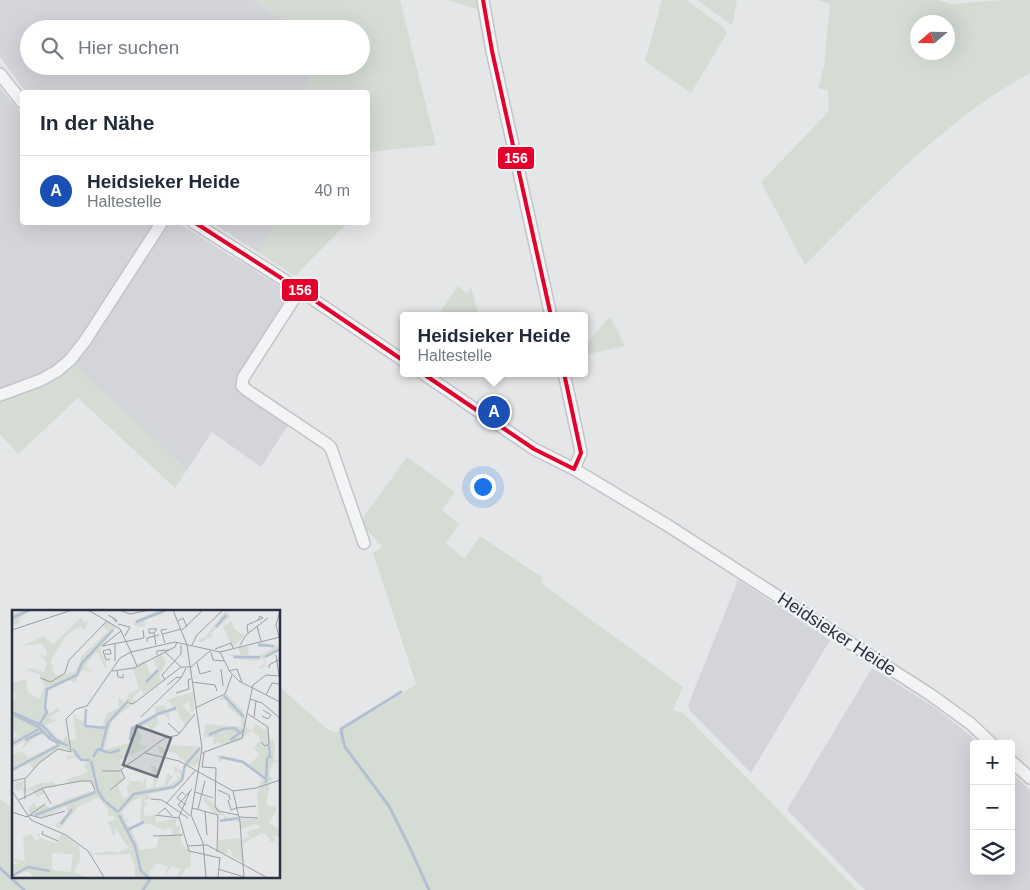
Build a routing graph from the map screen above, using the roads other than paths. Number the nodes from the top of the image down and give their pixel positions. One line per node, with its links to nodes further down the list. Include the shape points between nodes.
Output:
1 (483, 0): 7 (street)
2 (0, 74): 3 (street)
3 (20, 99)
4 (160, 225): 11 (street, via 70,360 41,380)
5 (199, 225): 6 (street)
6 (299, 291): 8 (street); 13 (street, via 243,378 242,386 331,448)
7 (550, 312)
8 (400, 358)
9 (428, 377): 12 (street, Heidsieker Heide, via 534,449)
10 (565, 377): 12 (street, via 581,453)
11 (0, 395)
12 (574, 469): 14 (street, Heidsieker Heide, via 931,695)
13 (364, 543)
14 (988, 740)
15 (1015, 765): 16 (street)
16 (1030, 778)

